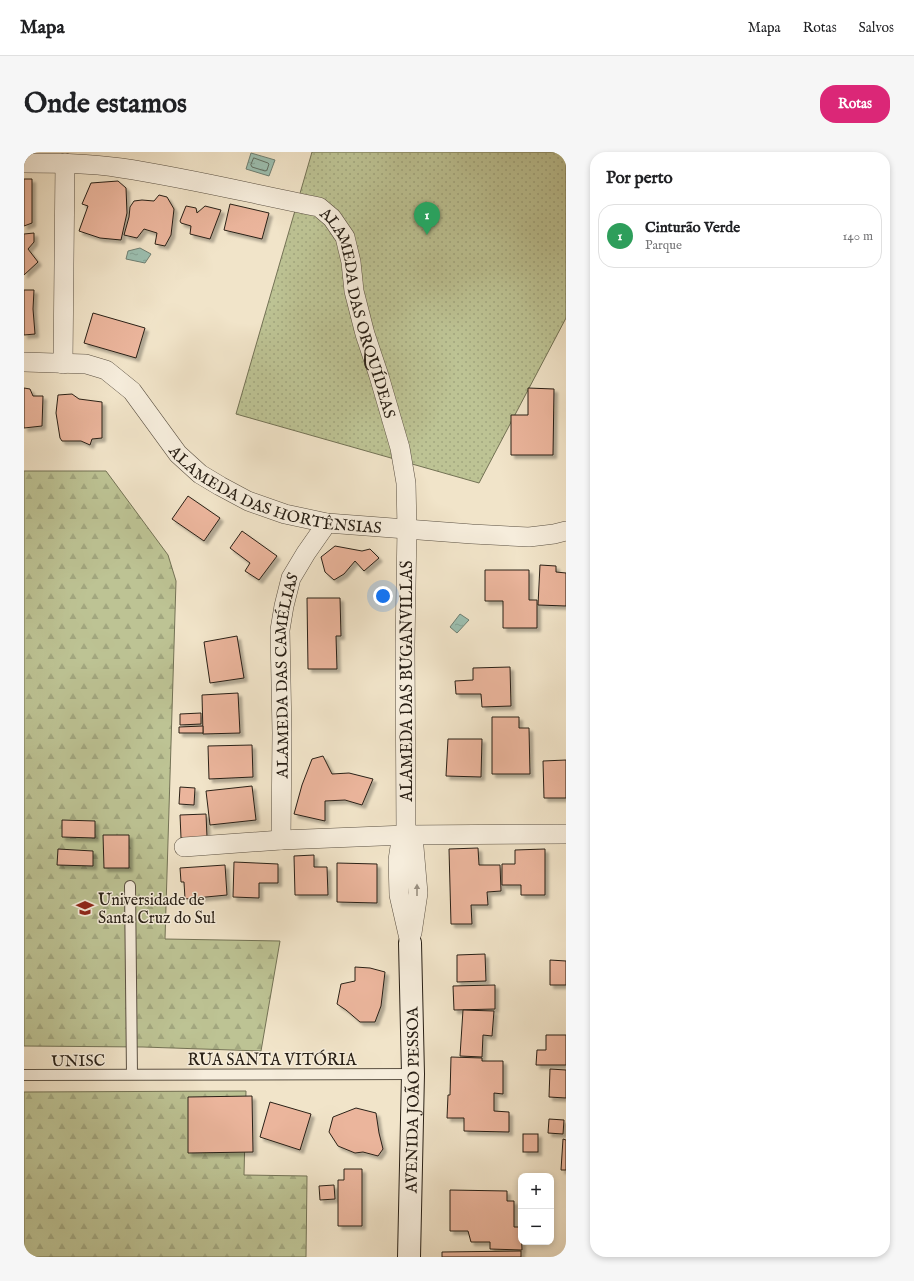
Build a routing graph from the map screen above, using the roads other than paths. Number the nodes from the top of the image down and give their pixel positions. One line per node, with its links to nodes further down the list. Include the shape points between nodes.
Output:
1 (24, 163): 2 (street, ALAMEDA DAS ORQUÍDEAS)
2 (65, 163): 4 (street); 6 (street, ALAMEDA DAS ORQUÍDEAS, via 120,168 319,207 332,218 345,237 354,291 400,448 406,483)
3 (24, 362): 4 (street, ALAMEDA DAS HORTÊNSIAS)
4 (63, 364): 5 (street, ALAMEDA DAS HORTÊNSIAS, via 86,364 106,370 132,391 178,454 200,474 248,501 285,514)
5 (327, 523): 6 (street, ALAMEDA DAS HORTÊNSIAS); 10 (street, ALAMEDA DAS CAMÉLIAS, via 291,578 280,630)
6 (407, 528): 7 (street, ALAMEDA DAS HORTÊNSIAS, via 529,537); 9 (street, ALAMEDA DAS BUGANVILLAS)
7 (566, 531)
8 (566, 834): 9 (street)
9 (406, 835): 10 (street); 13 (street, ALAMEDA DAS BUGANVILLAS, via 414,847 418,893)
10 (281, 840): 11 (street)
11 (184, 847)
12 (130, 886): 14 (lane)
13 (410, 943): 15 (street, AVENIDA JOÃO PESSOA)
14 (132, 1074): 15 (lane, RUA SANTA VITÓRIA); 16 (lane, UNISC)
15 (413, 1074): 17 (street, AVENIDA JOÃO PESSOA)
16 (24, 1075)
17 (409, 1257)

